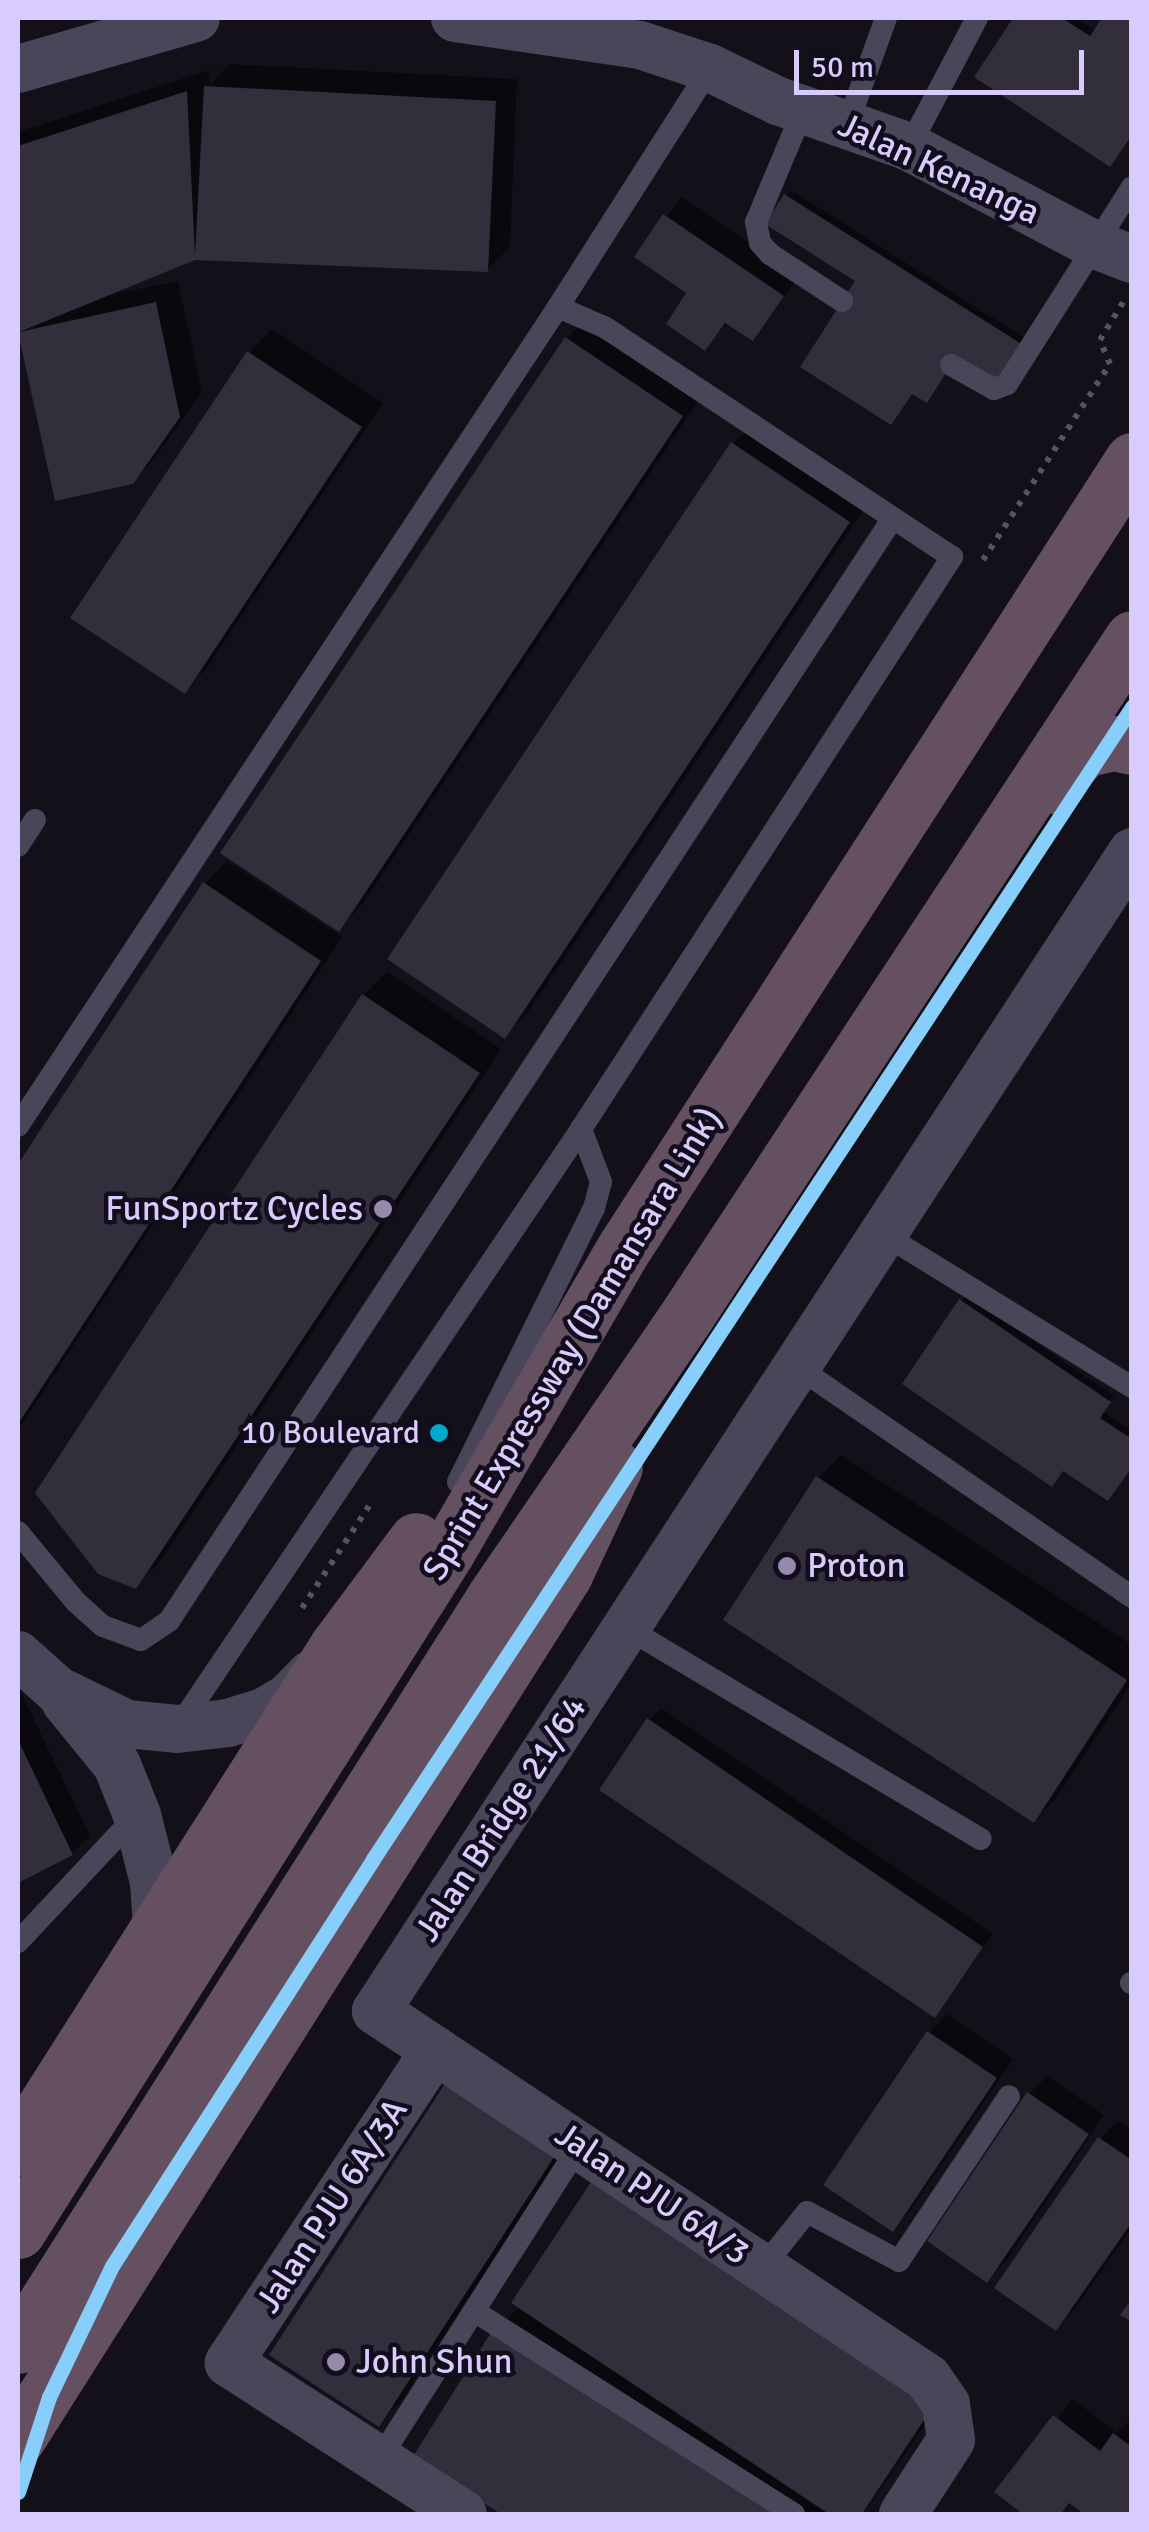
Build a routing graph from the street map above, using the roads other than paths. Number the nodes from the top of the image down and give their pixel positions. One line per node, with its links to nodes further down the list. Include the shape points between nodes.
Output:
1 (196, 18): 6 (street)
2 (455, 18): 5 (street, Jalan Kenanga)
3 (886, 18): 9 (lane)
4 (977, 18): 10 (lane)
5 (635, 30): 7 (street, Jalan Kenanga)
6 (18, 68)
7 (710, 68): 8 (street, Jalan Kenanga); 14 (lane)
8 (804, 108): 9 (street, Jalan Kenanga); 13 (lane, via 756,222 770,254)
9 (848, 124): 10 (street, Jalan Kenanga)
10 (908, 147): 12 (street, Jalan Kenanga)
11 (1132, 187): 12 (lane)
12 (1112, 252): 15 (lane, via 1007,384 994,390)
13 (842, 301)
14 (558, 306): 17 (lane, via 604,327); 24 (lane)
15 (951, 365)
16 (1132, 460): 27 (highway, Sprint Expressway (Damansara Link))
17 (893, 518): 25 (lane, via 952,557); 32 (lane, via 169,1621 141,1640 103,1626)
18 (1132, 638): 23 (highway, Sprint Expressway (Damansara Link))
19 (1132, 747): 23 (highway, via 1114,743 1083,750)
20 (35, 820): 21 (lane)
21 (18, 846)
22 (1132, 852): 26 (street, Jalan Bridge 21/64)
23 (976, 878): 28 (highway, Sprint Expressway (Damansara Link))
24 (18, 1126)
25 (581, 1129): 31 (lane, via 601,1182 594,1208); 38 (lane)
26 (884, 1234): 29 (street, Jalan Bridge 21/64); 30 (lane)
27 (626, 1245): 31 (highway); 48 (highway, Sprint Expressway (Damansara Link), via 447,1552)
28 (687, 1315): 51 (highway, Sprint Expressway (Damansara Link), via 494,1598); 52 (highway, via 565,1574)
29 (796, 1366): 33 (lane); 34 (street, Jalan Bridge 21/64)
30 (1132, 1387)
31 (458, 1482): 35 (highway)
32 (18, 1532)
33 (1132, 1597)
34 (625, 1627): 40 (lane); 43 (street, Jalan Bridge 21/64)
35 (337, 1646): 38 (street, via 289,1697 264,1712); 41 (highway)
36 (18, 1655): 37 (street)
37 (56, 1690): 38 (street, via 128,1724); 39 (street, via 117,1764)
38 (177, 1728)
39 (137, 1814): 41 (street, via 154,1882); 42 (lane)
40 (981, 1839)
41 (156, 1927): 47 (highway)
42 (19, 1945)
43 (376, 2011): 44 (street, Jalan PJU 6A/3)
44 (435, 2050): 46 (street, Jalan PJU 6A/3); 53 (street, Jalan PJU 6A/3A, via 229,2363)
45 (1009, 2096): 49 (lane, via 898,2261 807,2212)
46 (579, 2146): 49 (street, Jalan PJU 6A/3); 50 (lane)
47 (18, 2148)
48 (18, 2230)
49 (762, 2268): 56 (street, Jalan PJU 6A/3, via 928,2378 946,2404 950,2440)
50 (474, 2311): 53 (lane); 55 (lane)
51 (18, 2346)
52 (18, 2438)
53 (379, 2460): 54 (street)
54 (462, 2514)
55 (794, 2514)
56 (902, 2514)

